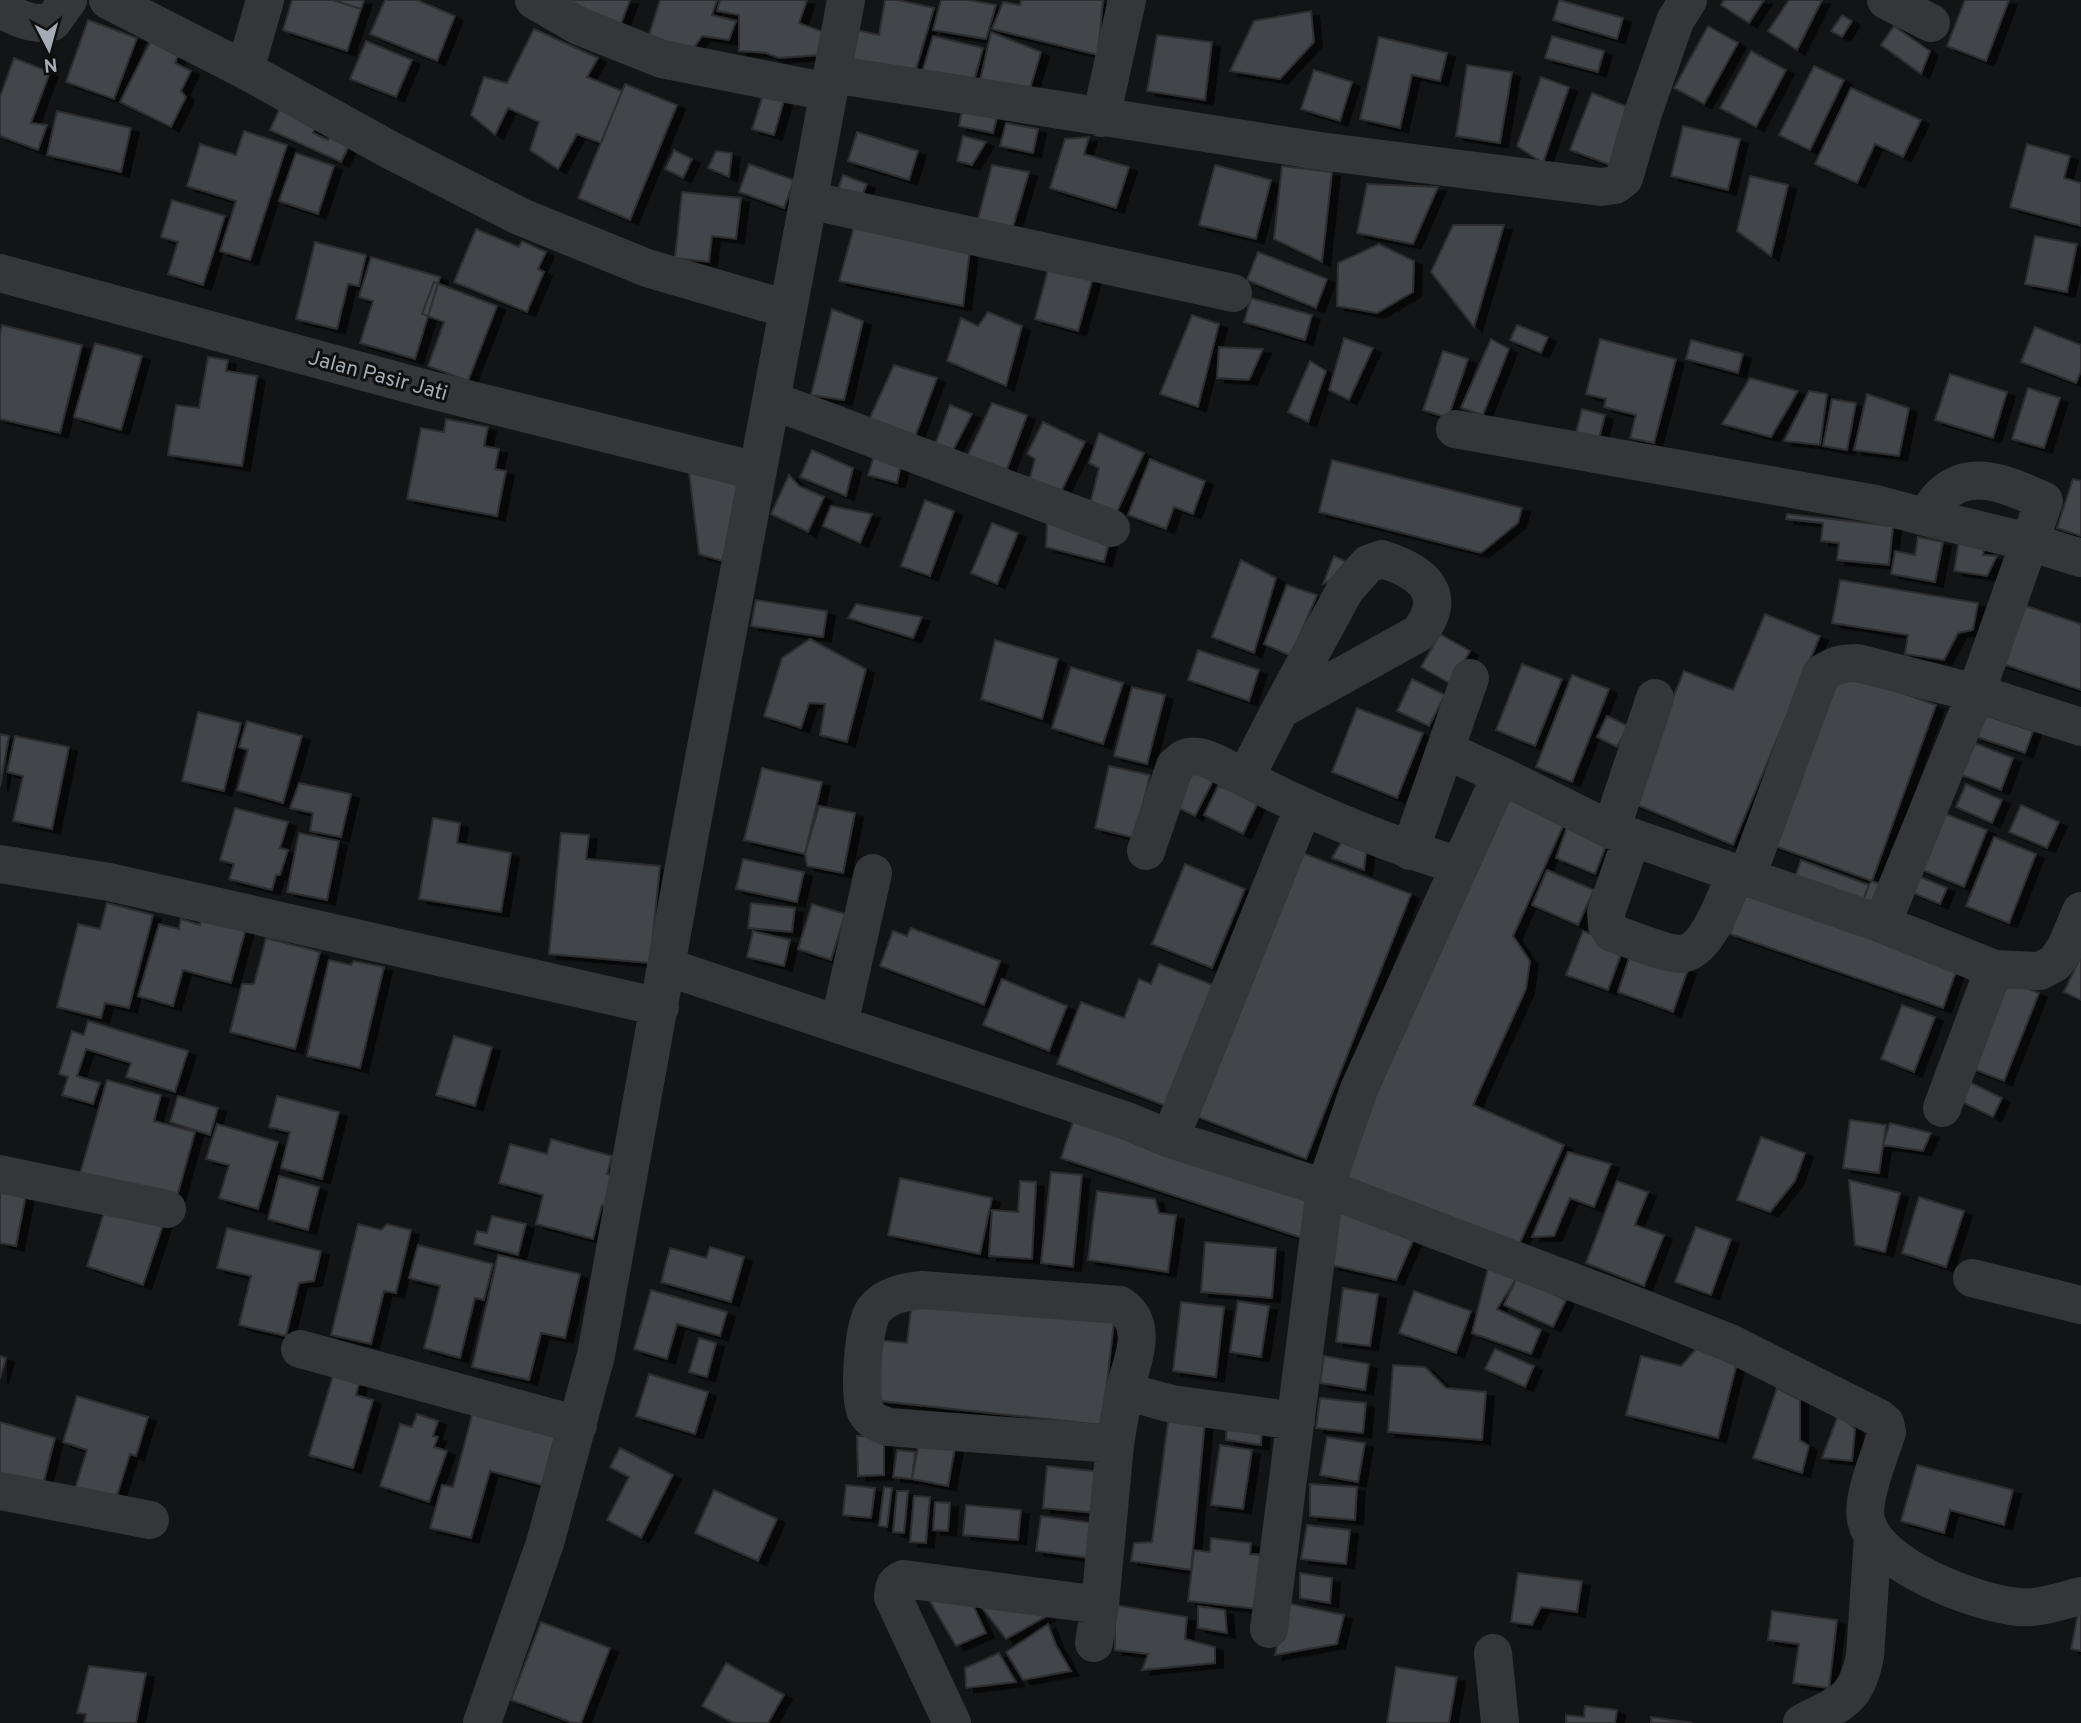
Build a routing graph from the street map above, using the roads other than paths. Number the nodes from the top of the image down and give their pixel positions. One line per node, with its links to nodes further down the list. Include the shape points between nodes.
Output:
1 (68, 0): 9 (street, via 52,22 42,24)
2 (108, 0): 11 (street)
3 (265, 0): 11 (street)
4 (534, 0): 12 (street, via 579,26 662,59)
5 (845, 0): 12 (street)
6 (1127, 0): 13 (street)
7 (1688, 0): 13 (street, via 1671,34 1624,178 1615,185 1601,187 1320,151)
8 (1886, 0): 10 (street)
9 (0, 8)
10 (1931, 23)
11 (245, 70): 17 (street, via 519,216 647,268)
12 (830, 83): 13 (street); 14 (street)
13 (1101, 118)
14 (808, 200): 16 (street); 17 (street)
15 (0, 273): 20 (street, Jalan Pasir Jati, via 428,389)
16 (1233, 293)
17 (787, 309): 18 (street)
18 (771, 400): 20 (street); 22 (street)
19 (1455, 429): 21 (street, via 1876,504)
20 (757, 471): 43 (street)
21 (1926, 517): 23 (street); 23 (street, via 1940,496 1968,481 2047,488)
22 (1111, 528)
23 (2029, 542): 24 (street); 26 (street)
24 (2081, 558)
25 (1469, 678): 30 (street)
26 (1976, 693): 29 (street); 40 (street, via 1857,663 1843,663 1821,674); 42 (street)
27 (1655, 698): 34 (street)
28 (1280, 710): 32 (street)
29 (2081, 727)
30 (1445, 750): 31 (street); 36 (street)
31 (1502, 776): 34 (street); 38 (street)
32 (1245, 778): 33 (street); 35 (street, via 1206,760 1185,758 1175,766)
33 (1303, 808): 36 (street); 48 (street)
34 (1622, 833): 40 (street); 40 (street, via 1606,913 1612,933 1677,954 1689,952 1705,938)
35 (1146, 851)
36 (1410, 851): 38 (street)
37 (0, 864): 45 (street, via 109,882)
38 (1460, 866): 50 (street, via 1359,1090)
39 (873, 873): 46 (street)
40 (1742, 874): 42 (street)
41 (2079, 921): 44 (street, via 2055,963 2040,971)
42 (1882, 924): 44 (street)
43 (667, 967): 45 (street); 46 (street)
44 (1994, 969): 47 (street)
45 (660, 1007): 57 (street, via 596,1355)
46 (839, 1025): 48 (street)
47 (1942, 1108)
48 (1170, 1139): 50 (street)
49 (0, 1174): 51 (street)
50 (1325, 1188): 56 (street); 61 (street, via 1732,1344 1879,1418 1887,1432 1865,1504)
51 (167, 1209)
52 (1972, 1278): 53 (street)
53 (2081, 1305)
54 (300, 1349): 57 (street)
55 (1124, 1391): 56 (street, via 1172,1404); 58 (street); 58 (street, via 1137,1341 1136,1323 1120,1305 903,1292 872,1312 866,1332 862,1400 866,1415 876,1422 888,1427)
56 (1296, 1421): 64 (street)
57 (578, 1425): 67 (street, via 545,1543)
58 (1115, 1444): 63 (street)
59 (0, 1491): 60 (street)
60 (150, 1520)
61 (1873, 1537): 62 (street, via 1915,1572 1983,1601 2038,1606); 70 (street, via 1865,1656 1856,1689 1843,1702)
62 (2081, 1596)
63 (1100, 1605): 65 (street); 68 (street, via 904,1579 897,1582 893,1597)
64 (1269, 1629)
65 (1094, 1643)
66 (1493, 1653): 69 (street)
67 (482, 1723)
68 (952, 1723)
69 (1500, 1723)
70 (1802, 1723)

